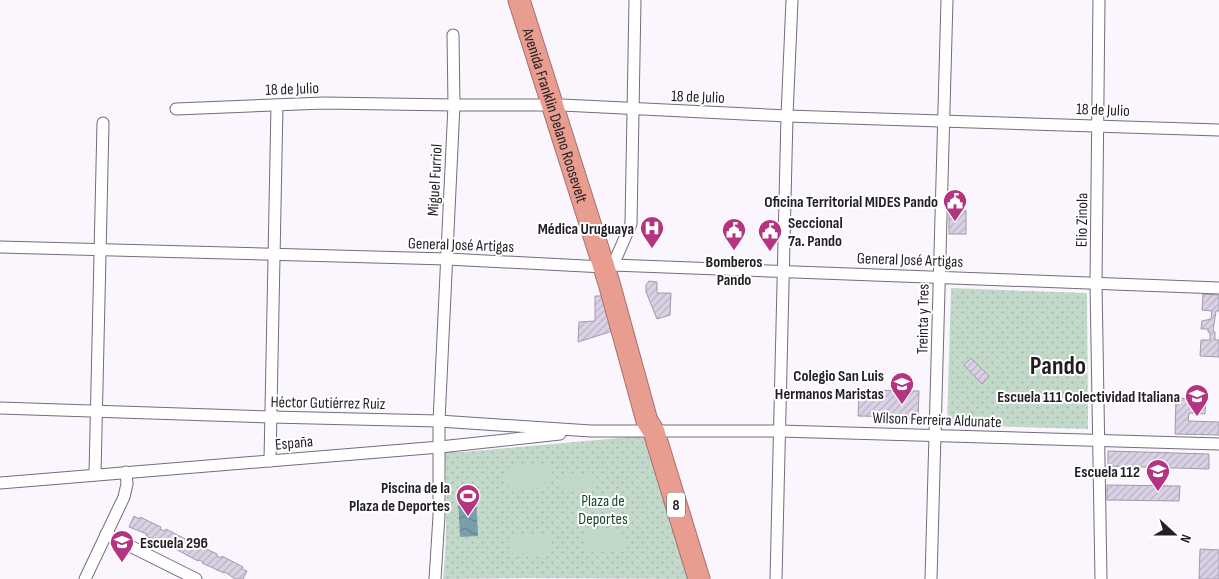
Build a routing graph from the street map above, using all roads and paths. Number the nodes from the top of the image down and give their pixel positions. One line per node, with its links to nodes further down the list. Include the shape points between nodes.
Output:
1 (519, 0): 10 (highway, Avenida Franklin Delano Roosevelt / 8)
2 (534, 0): 10 (highway, Avenida Franklin Delano Roosevelt / 8)
3 (635, 0): 12 (street)
4 (792, 0): 13 (street)
5 (947, 0): 14 (street, Treinta y Tres)
6 (1099, 0): 16 (street, Elio Zinola)
7 (454, 34): 9 (street, Miguel Furriol)
8 (277, 105): 9 (street, 18 de Julio); 11 (street, 18 de Julio); 20 (street)
9 (454, 106): 10 (street, 18 de Julio); 21 (street, Miguel Furriol)
10 (557, 106): 12 (street, 18 de Julio); 22 (highway, Avenida Franklin Delano Roosevelt / 8)
11 (176, 109)
12 (632, 109): 13 (street, 18 de Julio); 22 (street, via 631,224)
13 (787, 116): 14 (street, 18 de Julio); 23 (street)
14 (944, 122): 16 (street, 18 de Julio); 24 (street, Treinta y Tres)
15 (103, 123): 19 (street)
16 (1098, 125): 17 (street, 18 de Julio); 25 (street, Elio Zinola)
17 (1219, 130)
18 (0, 246): 19 (street, General José Artigas)
19 (99, 250): 20 (street, General José Artigas); 28 (street)
20 (273, 255): 21 (street, General José Artigas); 29 (street)
21 (447, 259): 22 (street, General José Artigas); 30 (street, Miguel Furriol)
22 (608, 266): 23 (street, General José Artigas); 32 (highway, Avenida Franklin Delano Roosevelt / 8, via 647,421)
23 (784, 270): 24 (street, General José Artigas); 33 (street)
24 (939, 277): 25 (street, General José Artigas); 34 (street, Treinta y Tres)
25 (1096, 283): 26 (street, General José Artigas); 35 (street, Elio Zinola)
26 (1219, 288)
27 (0, 408): 28 (street, Héctor Gutiérrez Ruiz)
28 (96, 411): 29 (street, Héctor Gutiérrez Ruiz); 40 (street)
29 (270, 417): 30 (street, Héctor Gutiérrez Ruiz); 38 (street)
30 (439, 420): 31 (street, Héctor Gutiérrez Ruiz); 37 (street, Miguel Furriol)
31 (591, 431): 32 (street, Héctor Gutiérrez Ruiz); 37 (street, España)
32 (654, 432): 33 (street, Wilson Ferreira Aldunate); 46 (highway, Avenida Franklin Delano Roosevelt / 8)
33 (780, 432): 34 (street, Wilson Ferreira Aldunate); 47 (street)
34 (935, 435): 35 (street, Wilson Ferreira Aldunate); 48 (street, Treinta y Tres)
35 (1099, 440): 36 (street, Wilson Ferreira Aldunate); 49 (street, Elio Zinola)
36 (1219, 444)
37 (440, 447): 38 (street, España); 45 (street, Miguel Furriol)
38 (270, 461): 39 (street, España)
39 (126, 472): 40 (street, España); 42 (street, via 124,497)
40 (95, 474): 41 (street, España)
41 (0, 483)
42 (106, 534): 43 (street); 44 (street)
43 (84, 579)
44 (196, 579)
45 (435, 579)
46 (698, 579)
47 (776, 579)
48 (931, 579)
49 (1101, 579)

